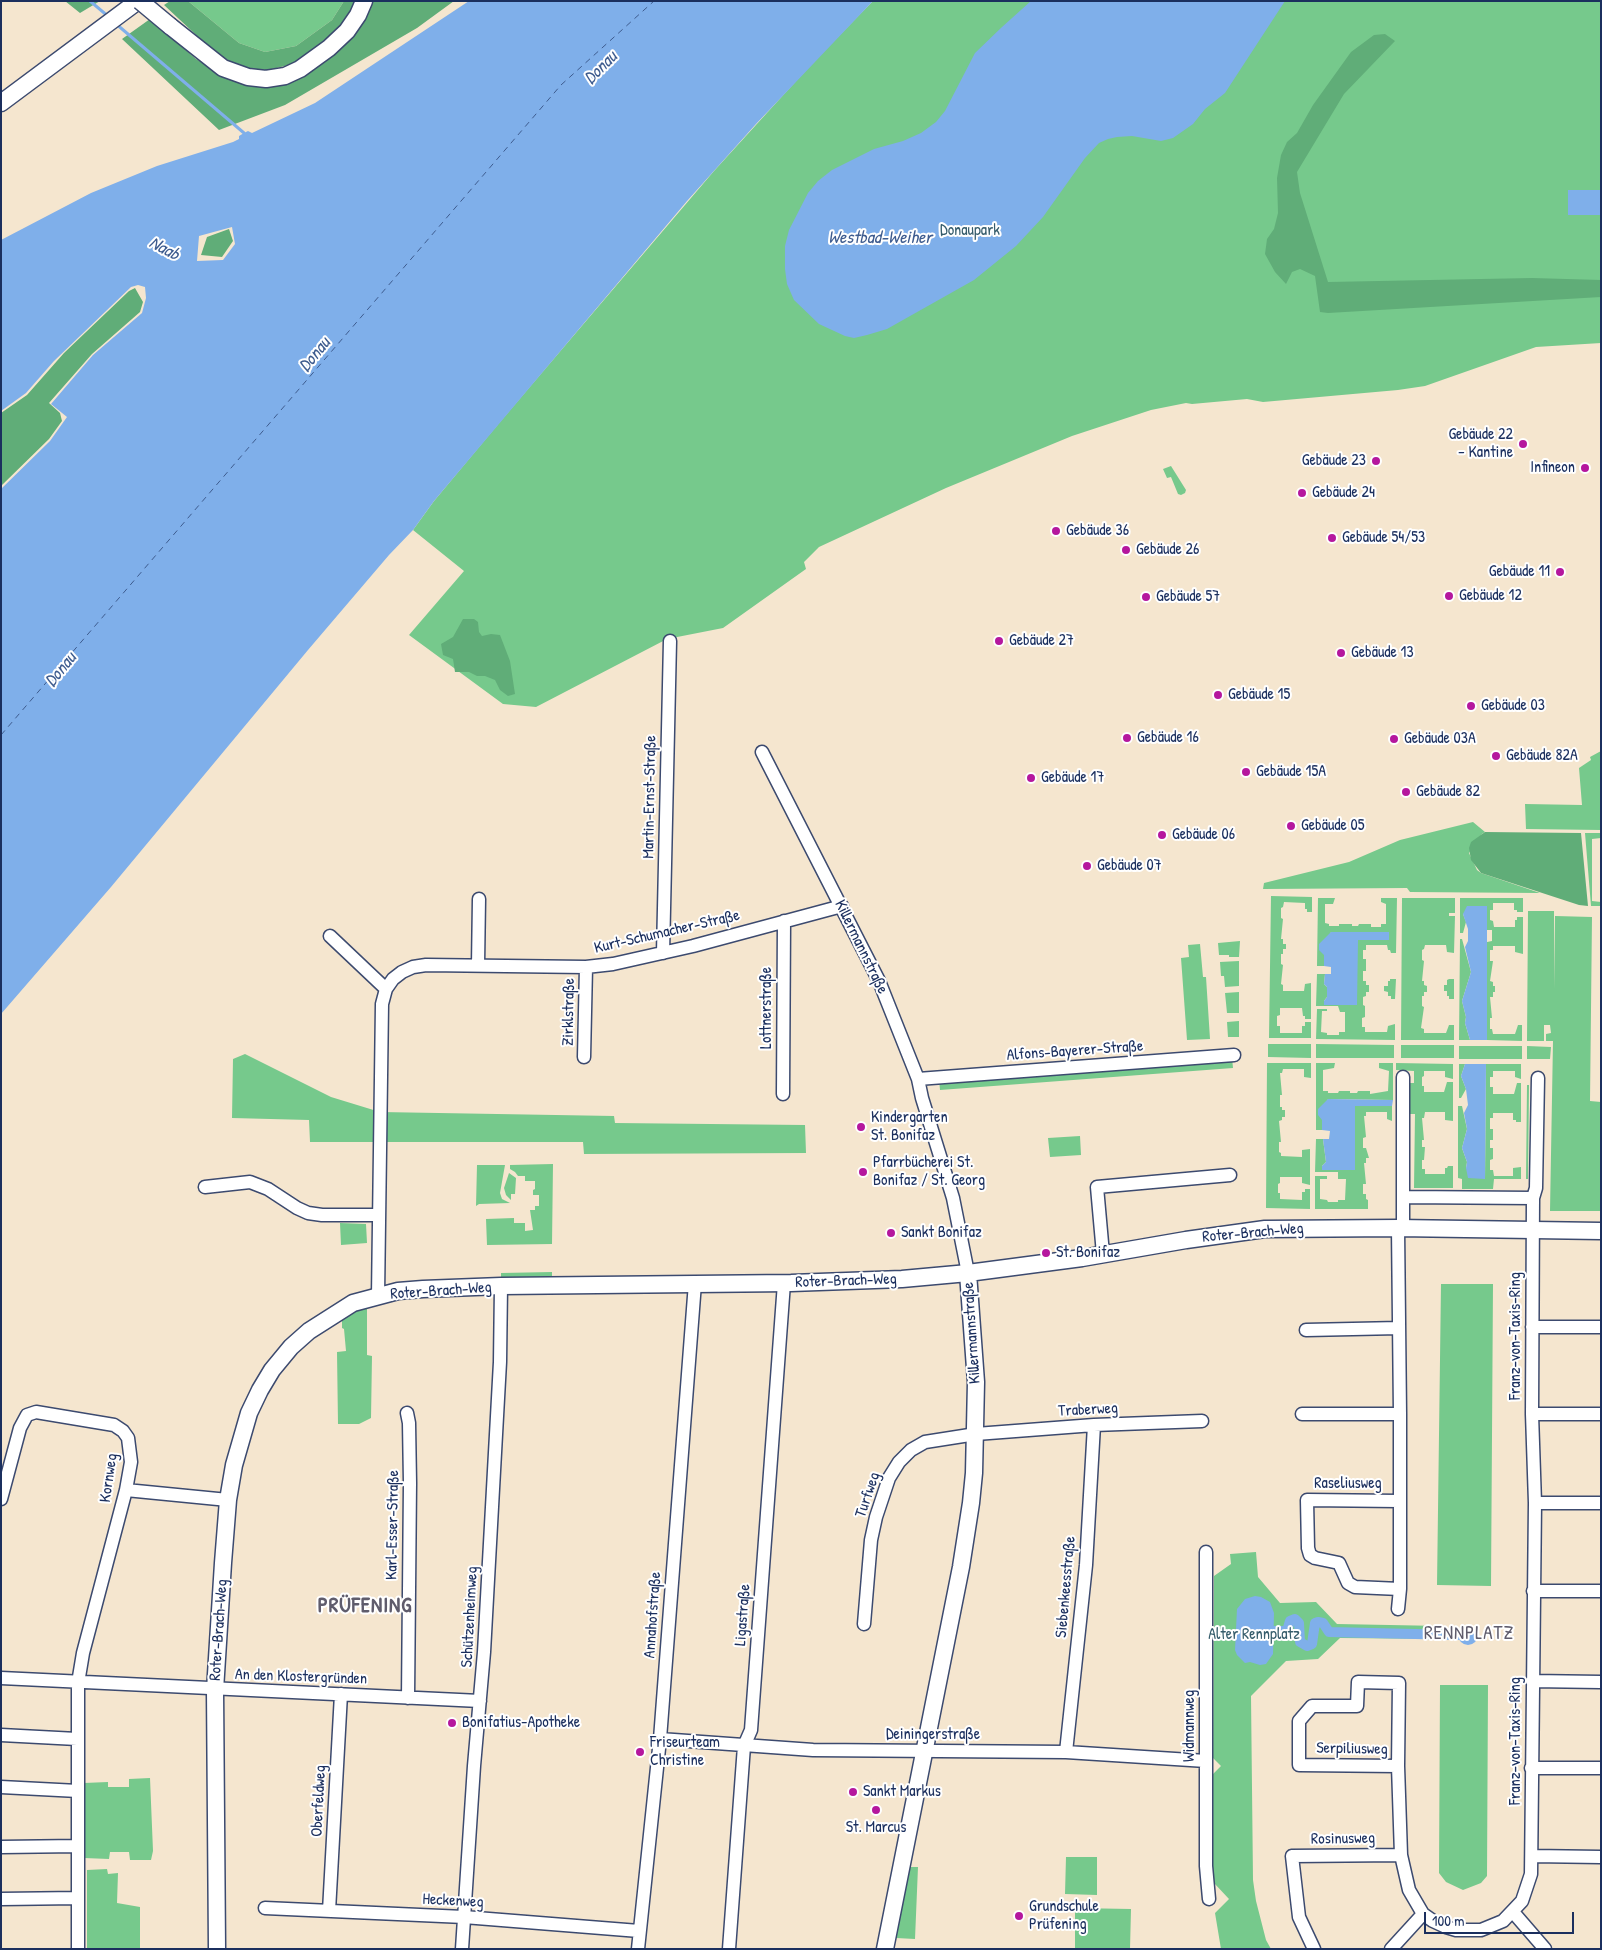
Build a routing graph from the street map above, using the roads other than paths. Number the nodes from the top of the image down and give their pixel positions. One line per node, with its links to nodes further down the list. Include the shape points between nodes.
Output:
1 (140, 1): 2 (street, bridge, via 223,68 248,77 266,79 300,69 329,48 347,30); 3 (street)
2 (364, 1)
3 (1, 103)
4 (670, 642): 10 (street, Martin-Ernst-Straße)
5 (762, 752): 7 (street, Killermannstraße)
6 (479, 899): 11 (street)
7 (842, 906): 8 (street, Kurt-Schumacher-Straße); 18 (street, Killermannstraße, via 879,981)
8 (784, 921): 10 (street, Kurt-Schumacher-Straße); 19 (street, Lottnerstraße)
9 (330, 936): 13 (street)
10 (663, 953): 12 (street, Kurt-Schumacher-Straße)
11 (478, 965): 12 (street, Kurt-Schumacher-Straße); 13 (street, Kurt-Schumacher-Straße, via 413,967 393,979)
12 (586, 967): 15 (street, Zirklstraße)
13 (386, 989): 24 (street, via 382,1004)
14 (1234, 1055): 18 (street, Alfons-Bayerer-Straße)
15 (584, 1057)
16 (1403, 1077): 22 (street)
17 (1538, 1078): 23 (street, via 1536,1188)
18 (918, 1079): 29 (street, Killermannstraße, via 953,1198)
19 (783, 1094)
20 (1230, 1175): 28 (street, via 1097,1187)
21 (205, 1187): 24 (street, via 250,1182 308,1213)
22 (1403, 1197): 23 (street); 25 (street)
23 (1533, 1198): 26 (street)
24 (378, 1216): 33 (street)
25 (1401, 1228): 26 (street, Roter-Brach-Weg); 28 (street, Roter-Brach-Weg, via 1265,1229); 36 (street)
26 (1533, 1230): 27 (street, Roter-Brach-Weg); 34 (street, Franz-von-Taxis-Ring)
27 (1601, 1231)
28 (1103, 1254): 29 (street, Roter-Brach-Weg)
29 (968, 1273): 31 (street, Roter-Brach-Weg); 45 (street, Killermannstraße, via 976,1373)
30 (695, 1283): 31 (street, Roter-Brach-Weg); 32 (street, Roter-Brach-Weg); 67 (street, Annahofstraße)
31 (784, 1283): 69 (street, Ligastraße, via 751,1730)
32 (501, 1286): 33 (street, Roter-Brach-Weg, via 398,1291); 65 (street, Schützenheimweg, via 500,1362)
33 (378, 1296): 48 (street, Roter-Brach-Weg, via 353,1303 309,1331 290,1347 272,1370 249,1413 234,1464)
34 (1532, 1327): 35 (street); 41 (street, Franz-von-Taxis-Ring)
35 (1601, 1327)
36 (1399, 1328): 37 (street); 40 (street)
37 (1306, 1330)
38 (407, 1413): 64 (street, Karl-Esser-Straße, via 410,1483)
39 (1302, 1414): 40 (street)
40 (1400, 1414): 49 (street)
41 (1532, 1414): 42 (street); 50 (street, Franz-von-Taxis-Ring)
42 (1601, 1414)
43 (1202, 1421): 44 (street, Traberweg)
44 (1094, 1425): 45 (street, Traberweg); 71 (street, Siebenkeesstraße, via 1086,1566)
45 (976, 1434): 57 (street, Turfweg, via 925,1442 898,1462 889,1478 871,1540); 70 (street, Killermannstraße, via 961,1567)
46 (126, 1490): 47 (street, Kornweg, via 130,1456 128,1438 123,1431 114,1425 36,1412 27,1415 20,1428); 48 (street); 61 (street, Kornweg)
47 (1, 1499)
48 (228, 1500): 62 (street, Roter-Brach-Weg)
49 (1399, 1501): 53 (street); 53 (street, Raseliusweg, via 1307,1500 1307,1510 1310,1555 1339,1563 1348,1583 1355,1587)
50 (1534, 1503): 51 (street); 54 (street, Franz-von-Taxis-Ring)
51 (1601, 1503)
52 (1206, 1552): 72 (street, Widmannweg)
53 (1400, 1589): 56 (street)
54 (1533, 1591): 55 (street); 59 (street, Franz-von-Taxis-Ring)
55 (1601, 1591)
56 (1398, 1609)
57 (864, 1624)
58 (1, 1678): 61 (street, An den Klostergründen)
59 (1532, 1681): 60 (street); 74 (street, Franz-von-Taxis-Ring)
60 (1601, 1682)
61 (78, 1683): 62 (street, An den Klostergründen); 68 (street, Kornweg)
62 (215, 1690): 63 (street, An den Klostergründen); 93 (street, Roter-Brach-Weg)
63 (341, 1694): 64 (street, An den Klostergründen); 87 (street, Oberfeldweg)
64 (408, 1698): 65 (street, An den Klostergründen)
65 (480, 1701): 90 (street, Schützenheimweg)
66 (1, 1735): 68 (street)
67 (660, 1738): 69 (street, Deiningerstraße); 91 (street, Annahofstraße)
68 (77, 1739): 77 (street, Kornweg)
69 (744, 1746): 70 (street, Deiningerstraße); 96 (street, Ligastraße)
70 (925, 1752): 71 (street, Deiningerstraße); 97 (street, Killermannstraße)
71 (1066, 1752): 72 (street, Deiningerstraße)
72 (1206, 1761): 85 (street, Widmannweg)
73 (1398, 1766): 73 (street, Serpiliusweg, via 1299,1765 1299,1721 1312,1706 1357,1706 1358,1682 1399,1683); 80 (street)
74 (1531, 1768): 75 (street); 81 (street, Franz-von-Taxis-Ring)
75 (1601, 1768)
76 (2, 1787): 77 (street)
77 (78, 1791): 78 (street, Kornweg)
78 (78, 1846): 79 (street); 84 (street, Kornweg)
79 (1, 1847)
80 (1401, 1855): 89 (street, via 1409,1890); 98 (street, Rosinusweg, via 1292,1856 1300,1917)
81 (1532, 1856): 82 (street); 88 (street, Franz-von-Taxis-Ring, via 1528,1888)
82 (1601, 1857)
83 (2, 1898): 84 (street)
84 (78, 1898): 92 (street, Kornweg)
85 (1209, 1899)
86 (264, 1908): 87 (street, Heckenweg)
87 (329, 1911): 90 (street, Heckenweg)
88 (1514, 1912): 89 (street, Franz-von-Taxis-Ring, via 1503,1921 1480,1930 1446,1926); 100 (street)
89 (1423, 1914): 99 (street)
90 (464, 1917): 91 (street, Heckenweg); 94 (street, Schützenheimweg)
91 (639, 1931): 95 (street, Annahofstraße)
92 (78, 1949)
93 (217, 1949)
94 (462, 1949)
95 (638, 1949)
96 (729, 1949)
97 (885, 1949)
98 (1314, 1949)
99 (1391, 1949)
100 (1545, 1949)

